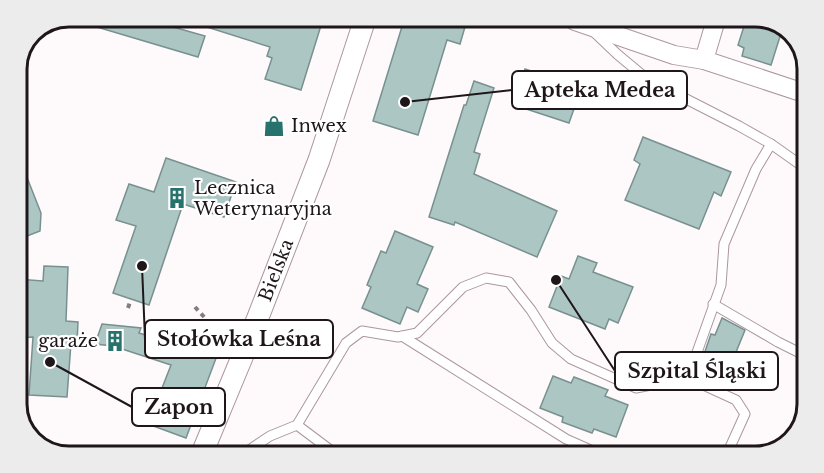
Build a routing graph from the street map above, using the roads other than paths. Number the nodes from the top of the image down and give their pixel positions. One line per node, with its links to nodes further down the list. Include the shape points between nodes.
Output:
1 (362, 27): 14 (street, Bielska, via 319,160)
2 (586, 27): 7 (lane, via 647,80)
3 (593, 27): 5 (street, via 674,55)
4 (714, 27): 5 (street)
5 (704, 60): 6 (street)
6 (797, 91)
7 (771, 144): 8 (lane); 9 (lane, via 724,244 721,285)
8 (797, 162)
9 (714, 304): 11 (lane); 12 (lane, via 694,357)
10 (402, 336): 12 (lane, via 417,333 463,287 486,278 509,282 552,343 571,359 636,388 666,382); 13 (lane, via 362,331 346,343); 17 (lane)
11 (797, 351)
12 (677, 373): 18 (lane, via 736,400 742,407 745,414)
13 (297, 424): 15 (lane); 16 (lane)
14 (205, 446)
15 (255, 446)
16 (325, 446)
17 (582, 446)
18 (731, 446)

